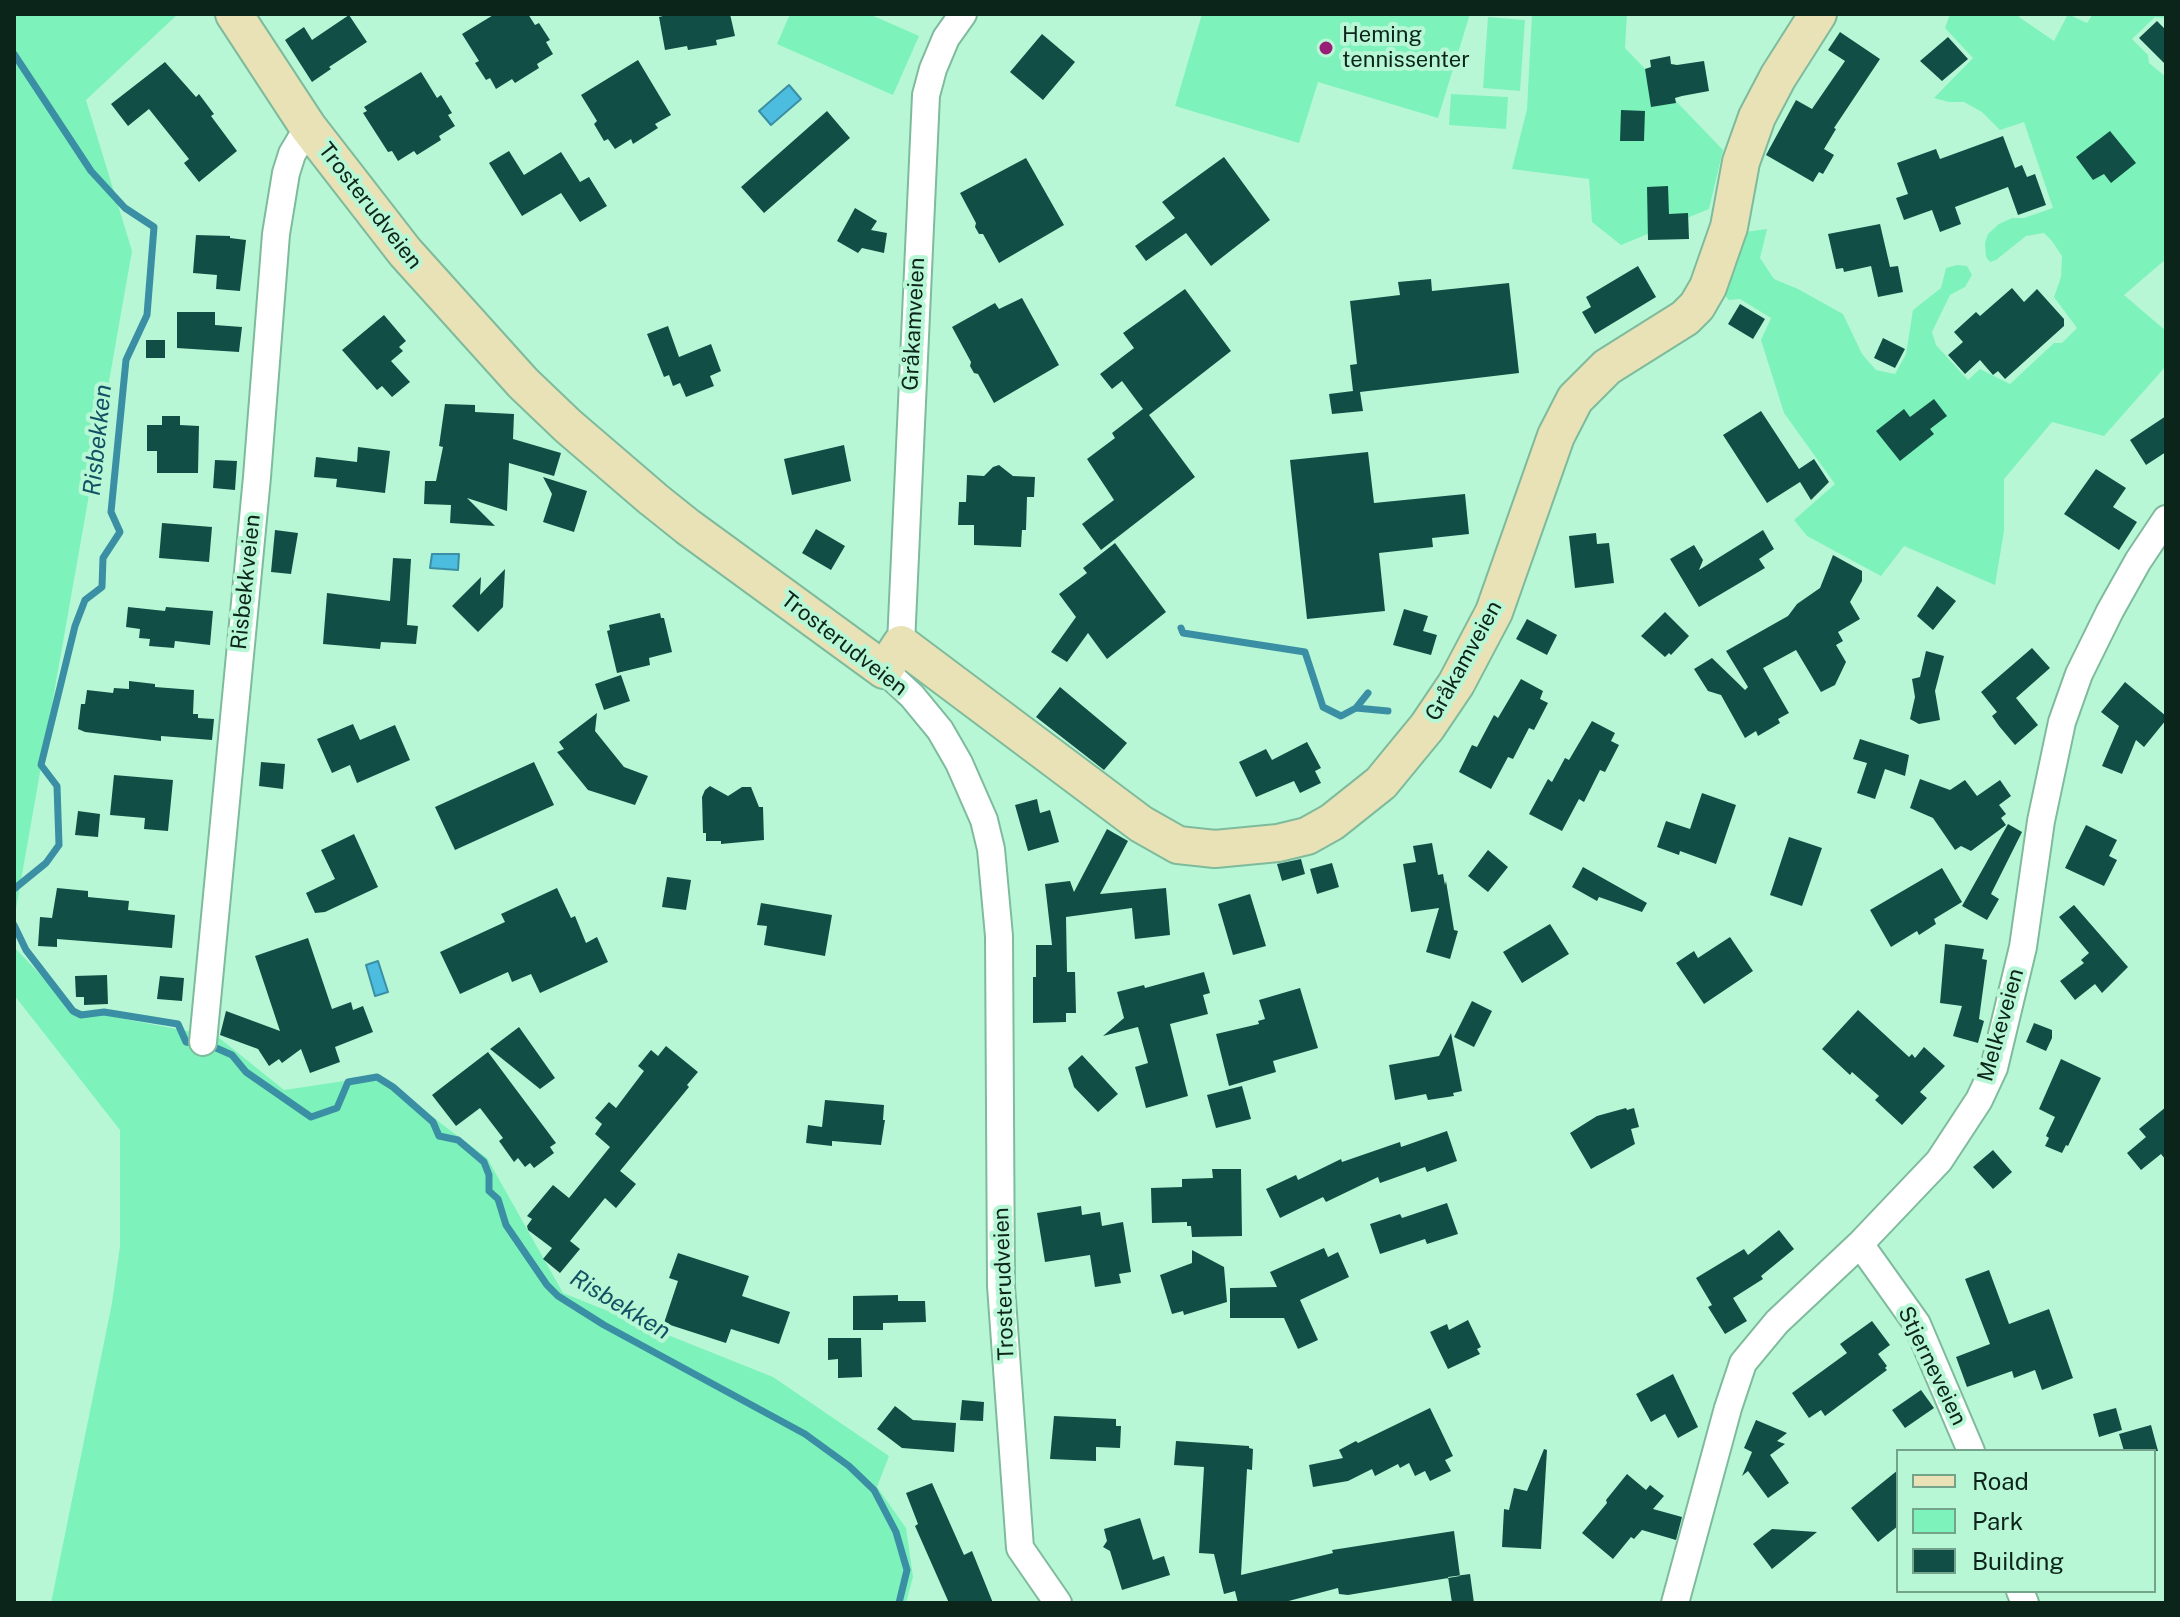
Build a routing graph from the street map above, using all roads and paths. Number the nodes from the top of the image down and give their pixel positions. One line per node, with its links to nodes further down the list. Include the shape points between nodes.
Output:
1 (234, 14): 4 (street, Trosterudveien)
2 (963, 14): 6 (street, Gråkamveien, via 946,38 926,95)
3 (1818, 14): 6 (street, Gråkamveien, via 1757,117 1741,162 1729,227 1697,306 1607,367 1575,399 1556,436 1494,612 1456,684 1381,783 1332,822 1278,843 1215,849 1178,845 1098,793 1013,725)
4 (308, 127): 6 (street, Trosterudveien, via 405,252 568,426 688,527); 7 (street, Risbekkveien, via 286,173 276,234)
5 (2166, 519): 8 (street, Melkeveien, via 2110,611 2062,722 2023,947 1994,1068 1939,1161)
6 (893, 657): 10 (street, Trosterudveien, via 912,696 959,763 991,849 999,936 1001,1286 1020,1548)
7 (203, 1042)
8 (1860, 1244): 9 (street, Stjerneveien, via 1917,1324); 11 (street, Melkeveien, via 1777,1322 1743,1363)
9 (1970, 1449)
10 (1058, 1603)
11 (1675, 1603)

